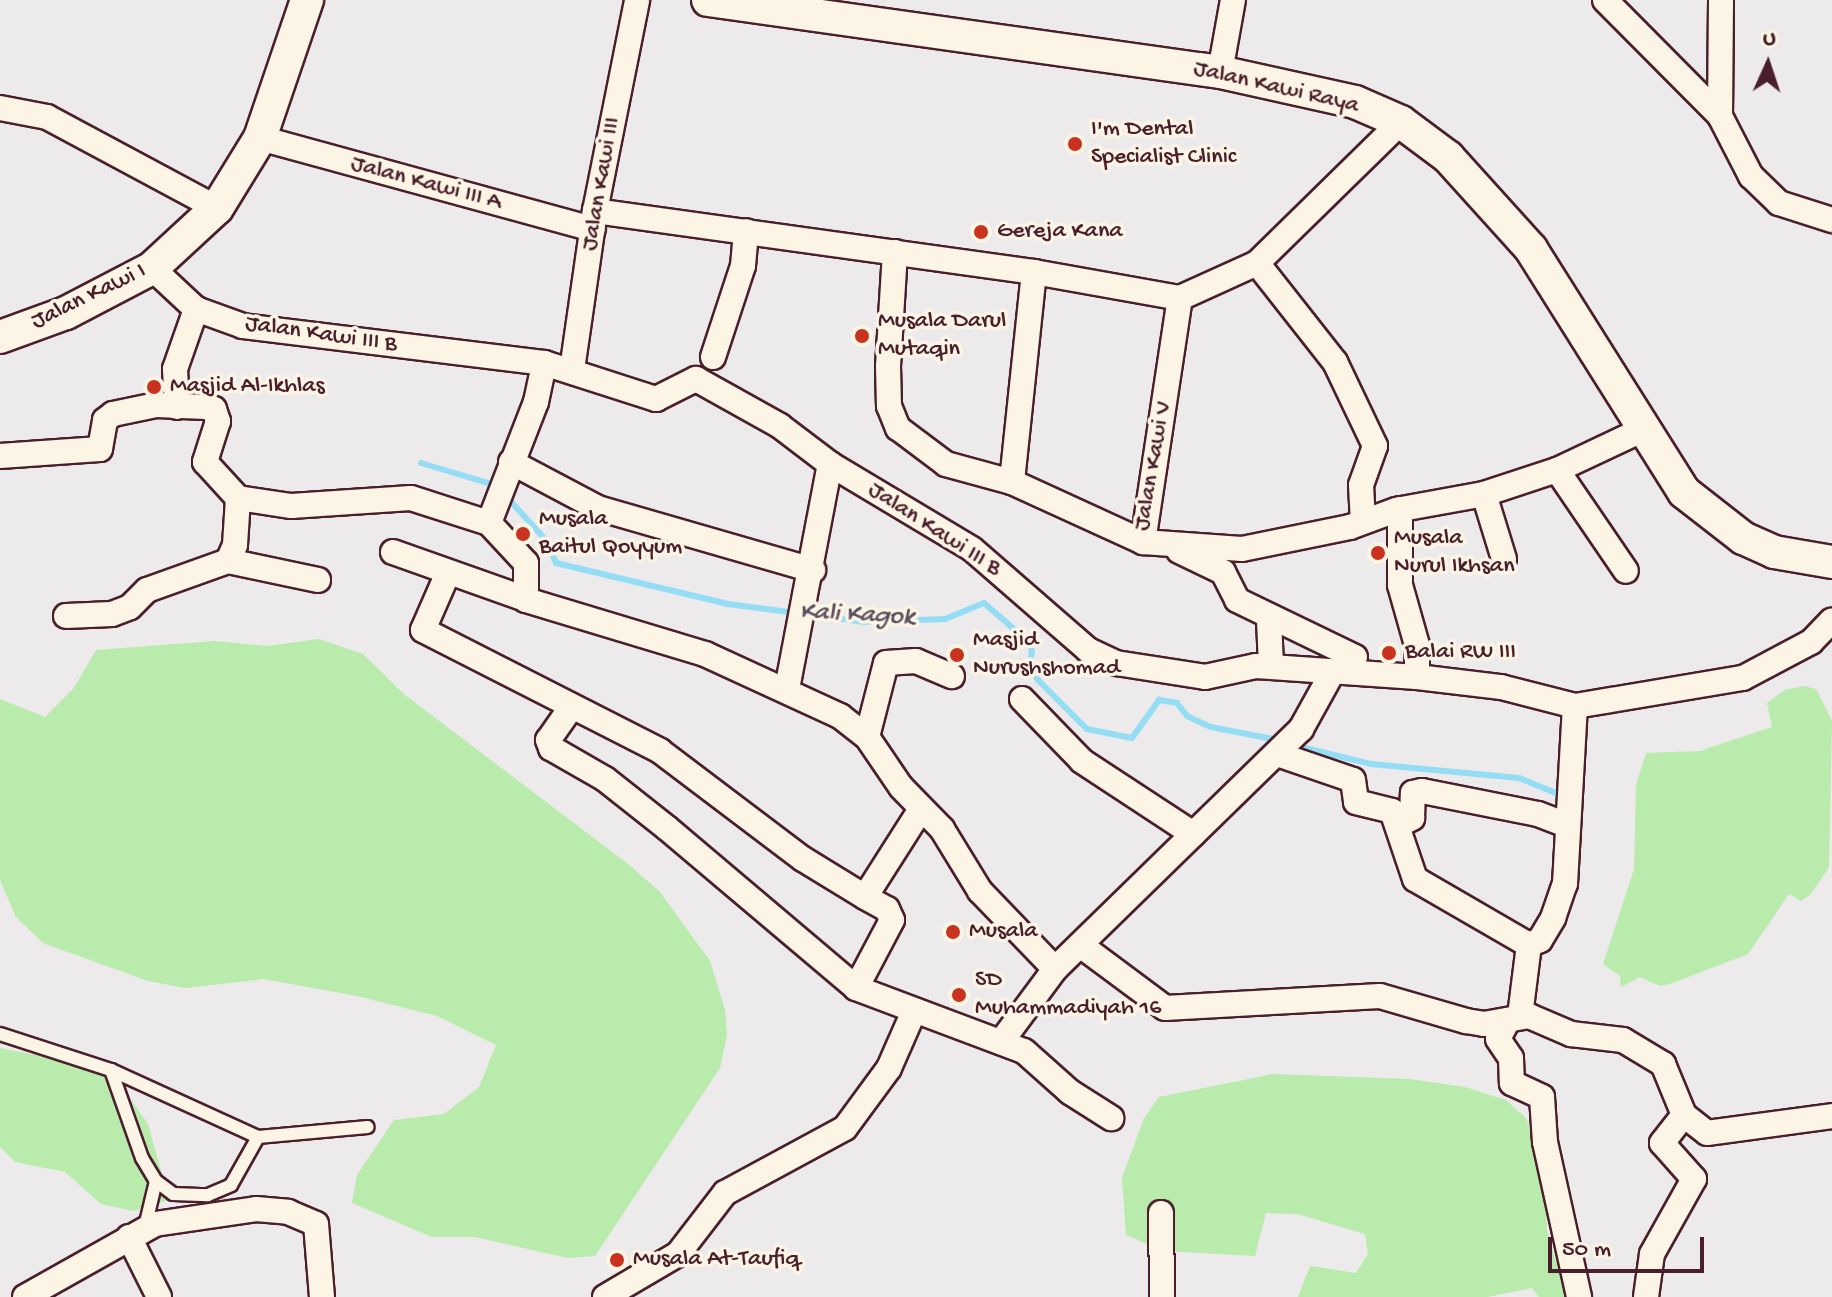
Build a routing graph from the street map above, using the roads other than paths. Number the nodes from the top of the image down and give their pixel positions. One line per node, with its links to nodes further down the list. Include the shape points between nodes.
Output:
1 (307, 0): 12 (main road, Jalan Kawi I)
2 (637, 0): 14 (street, Jalan Kawi III)
3 (708, 0): 7 (main road, Jalan Kawi Raya)
4 (1233, 0): 8 (street)
5 (1605, 0): 10 (street)
6 (1721, 0): 10 (street)
7 (818, 7): 8 (main road, Jalan Kawi Raya)
8 (1220, 72): 11 (main road, Jalan Kawi Raya, via 1355,102)
9 (0, 108): 13 (street, via 58,121)
10 (1720, 116): 15 (street, via 1751,176 1779,203)
11 (1401, 122): 18 (street); 28 (main road, Jalan Kawi Raya, via 1448,157 1531,249)
12 (260, 138): 13 (main road, Jalan Kawi I); 14 (street, Jalan Kawi III A)
13 (217, 208): 19 (main road, Jalan Kawi I)
14 (594, 220): 16 (street); 26 (street, Jalan Kawi III)
15 (1832, 220)
16 (746, 231): 17 (street); 24 (street, via 743,266)
17 (895, 252): 20 (street); 33 (street, Jalan Kawi V, via 888,366 889,406 898,428 946,464)
18 (1257, 263): 21 (street); 37 (street, via 1335,362 1372,440 1374,449 1361,485)
19 (152, 268): 22 (street, Jalan Kawi III B); 23 (main road, Jalan Kawi I, via 66,313)
20 (1034, 272): 21 (street); 33 (street)
21 (1180, 298): 39 (street, Jalan Kawi V)
22 (196, 309): 25 (street, Jalan Kawi III B, via 257,329); 27 (street, via 175,369)
23 (0, 337)
24 (713, 357)
25 (544, 363): 26 (street, Jalan Kawi III B); 32 (street, via 536,402)
26 (572, 370): 30 (street, Jalan Kawi III B, via 656,399 696,379 780,426)
27 (177, 407): 29 (street, via 143,406 107,416 100,449); 35 (street, via 214,409 218,421 205,462)
28 (1642, 430): 31 (street); 43 (main road, Jalan Kawi Raya, via 1684,492 1717,521 1774,552)
29 (8, 454)
30 (830, 464): 44 (street); 53 (street, Jalan Kawi III B, via 989,561 1101,658 1205,677)
31 (1557, 470): 34 (street); 45 (street)
32 (505, 481): 38 (street); 44 (street)
33 (1012, 482): 39 (street, Jalan Kawi V)
34 (1484, 494): 36 (street); 41 (street)
35 (238, 498): 38 (street, via 291,506 411,498); 42 (street, via 235,545)
36 (1400, 509): 37 (street); 56 (street, via 1400,585 1417,645)
37 (1363, 520): 39 (street, via 1242,549)
38 (489, 523): 48 (street, via 526,563)
39 (1155, 544): 50 (street, via 1223,572 1237,600)
40 (393, 552): 46 (street)
41 (1504, 559)
42 (228, 561): 47 (street); 49 (street, via 147,590 130,607 112,614)
43 (1832, 562)
44 (813, 570): 57 (street)
45 (1626, 571)
46 (447, 575): 48 (street); 60 (street, via 423,630 515,674)
47 (318, 580)
48 (523, 598): 57 (street, via 681,646)
49 (66, 616)
50 (1269, 619): 52 (street); 53 (street)
51 (1832, 620): 59 (street, via 1811,642 1743,678)
52 (1355, 657)
53 (1271, 666): 54 (street, Jalan Kawi III B)
54 (1332, 673): 56 (street, Jalan Kawi III B); 62 (street, via 1301,729)
55 (952, 676): 61 (street, via 916,661 886,663)
56 (1417, 677): 59 (street, Jalan Kawi III B, via 1501,687)
57 (787, 689): 61 (street, via 840,716)
58 (1022, 699): 66 (street, via 1082,761)
59 (1575, 706): 64 (street)
60 (570, 709): 67 (street, via 660,751 803,859); 71 (street, via 548,740 551,748 605,779)
61 (867, 737): 63 (street)
62 (1280, 751): 65 (street, via 1353,780 1356,802 1392,811); 66 (street)
63 (921, 809): 67 (street); 70 (street, via 942,829 980,891)
64 (1566, 819): 65 (street, via 1422,791 1413,793 1412,818); 68 (street, via 1565,884 1546,929)
65 (1399, 825): 68 (street, via 1415,879)
66 (1193, 834): 69 (street)
67 (865, 897): 71 (street, via 887,909 892,920)
68 (1529, 945): 73 (street)
69 (1083, 947): 70 (street); 73 (street, via 1165,1008 1380,996 1466,1021)
70 (1055, 969): 75 (street)
71 (856, 988): 72 (street)
72 (914, 1011): 75 (street); 88 (street, via 889,1068 845,1128 725,1193 678,1254)
73 (1514, 1018): 77 (street, via 1538,1017 1571,1034 1639,1046 1669,1073); 90 (street, via 1498,1039 1511,1058 1512,1083 1542,1097 1545,1142)
74 (0, 1034): 76 (lane)
75 (1001, 1042): 79 (street, via 1024,1051 1070,1092)
76 (111, 1070): 81 (lane); 82 (lane, via 129,1127)
77 (1684, 1115): 78 (street, via 1698,1129 1720,1133); 91 (street, via 1662,1143 1694,1179 1652,1254)
78 (1832, 1116)
79 (1111, 1118)
80 (368, 1127): 81 (lane)
81 (258, 1137): 82 (lane, via 237,1176 220,1192 182,1196)
82 (156, 1181): 84 (lane)
83 (1161, 1213): 89 (street)
84 (137, 1234): 85 (street); 86 (street); 87 (street, via 226,1210 301,1215 319,1231)
85 (25, 1297)
86 (159, 1297)
87 (322, 1297)
88 (605, 1297)
89 (1162, 1297)
90 (1579, 1297)
91 (1646, 1297)

